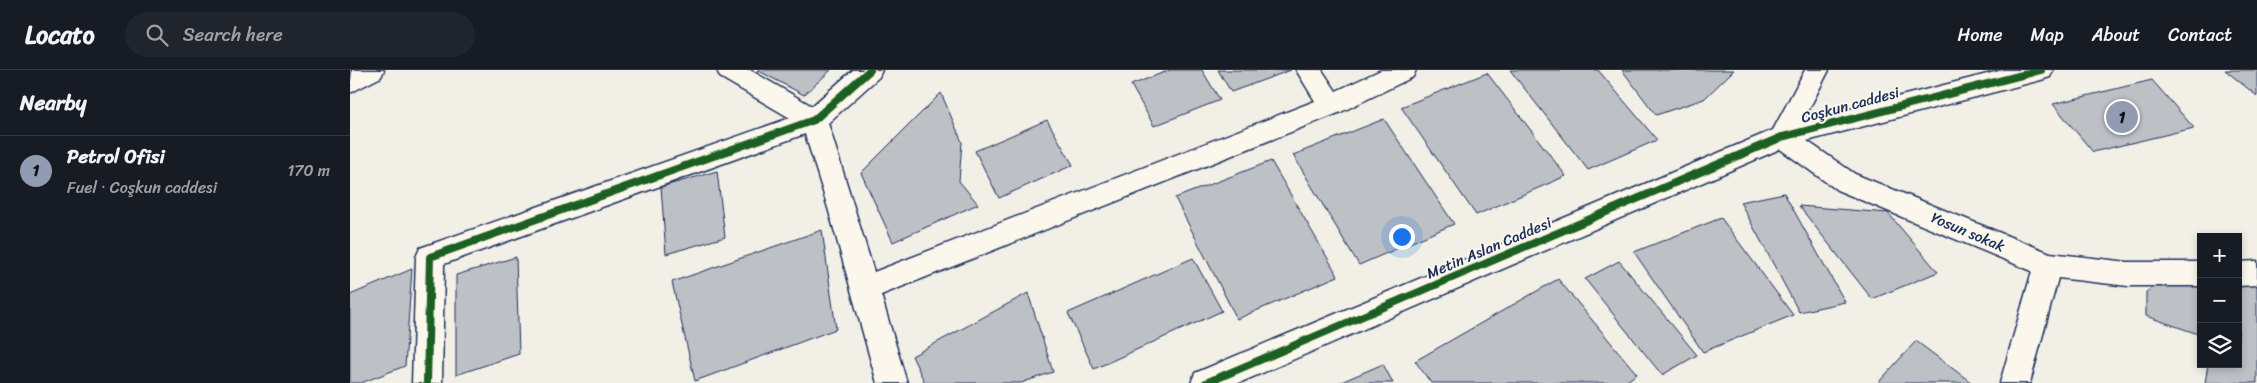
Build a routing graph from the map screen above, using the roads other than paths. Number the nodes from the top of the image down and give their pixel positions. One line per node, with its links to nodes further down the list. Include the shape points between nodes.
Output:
1 (372, 70): 8 (street)
2 (729, 70): 10 (street)
3 (870, 70): 10 (street)
4 (1308, 70): 9 (street)
5 (1404, 70): 9 (street)
6 (1817, 70): 11 (street)
7 (2041, 70): 11 (street, Coşkun caddesi)
8 (350, 83)
9 (1332, 105): 16 (street)
10 (814, 120): 16 (street); 17 (street, via 430,257)
11 (1782, 137): 12 (street, Yosun sokak, via 1846,182); 19 (street, Metin Aslan Caddesi)
12 (2048, 266): 13 (street, Yosun sokak, via 2128,274); 20 (street)
13 (2197, 274)
14 (2242, 274): 15 (street)
15 (2257, 274)
16 (865, 288): 18 (street)
17 (427, 383)
18 (892, 383)
19 (1206, 383)
20 (2015, 383)

